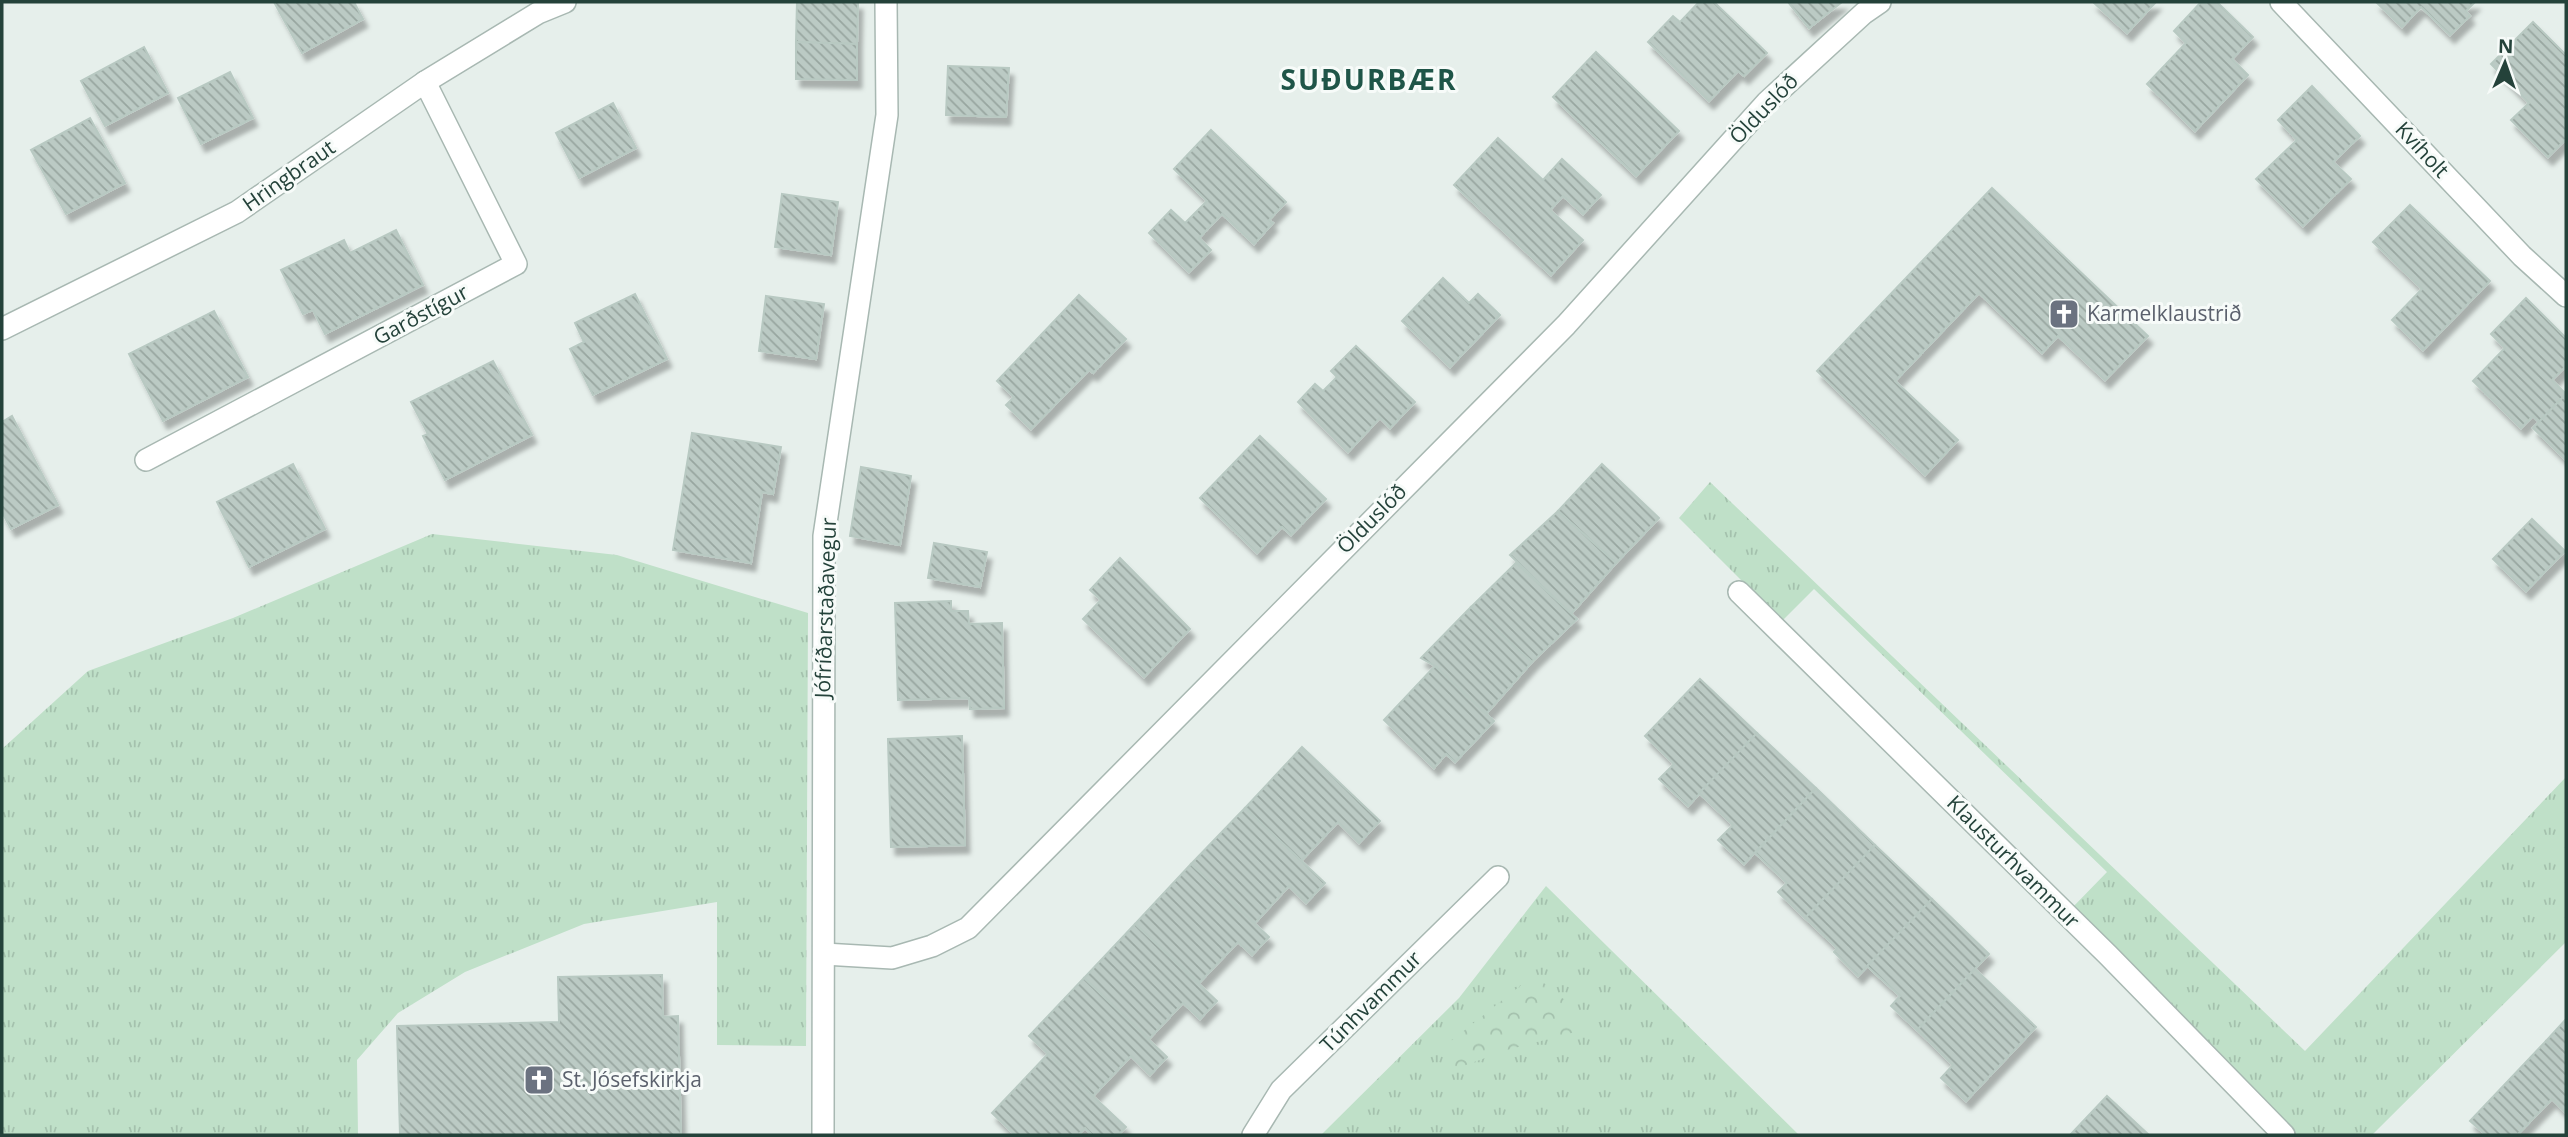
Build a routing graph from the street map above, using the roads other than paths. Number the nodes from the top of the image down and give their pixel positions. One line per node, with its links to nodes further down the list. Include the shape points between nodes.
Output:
1 (565, 2): 5 (street, Hringbraut, via 538,13)
2 (886, 2): 11 (street, Jófríðarstaðavegur, via 887,115 824,536)
3 (1881, 2): 11 (street, Ölduslóð, via 1767,102 1566,325 968,928 932,946 891,958)
4 (2281, 2): 6 (street, Kvíholt, via 2522,256)
5 (425, 82): 7 (street, Hringbraut, via 237,212); 8 (street, Garðstígur, via 516,264)
6 (2566, 296)
7 (2, 329)
8 (146, 460)
9 (1740, 592): 14 (street, Klausturhvammur, via 2109,955)
10 (1498, 877): 13 (street, Túnhvammur, via 1281,1090)
11 (824, 954): 12 (street, Jófríðarstaðavegur)
12 (823, 1135)
13 (1253, 1135)
14 (2284, 1135)

